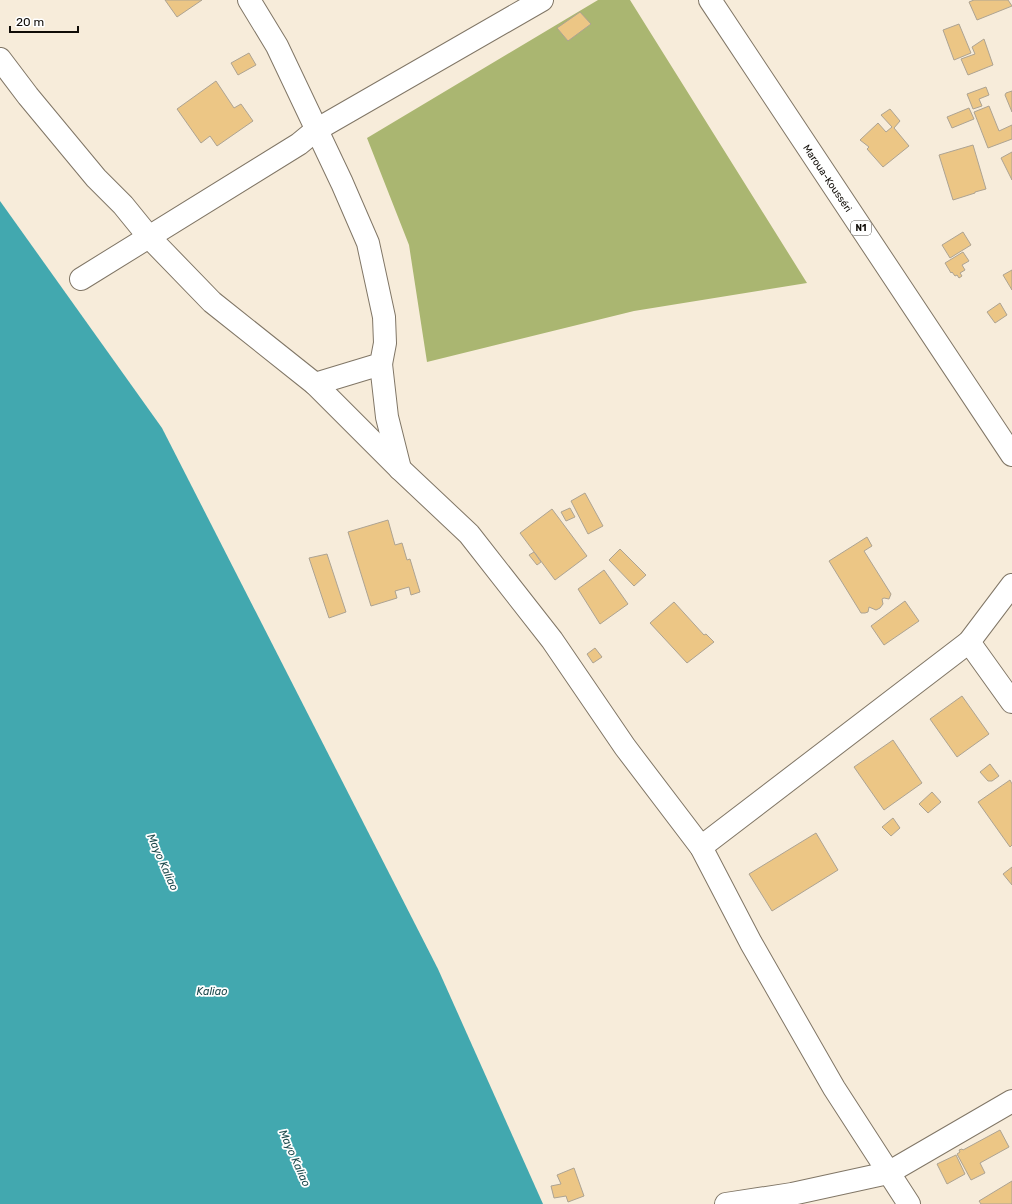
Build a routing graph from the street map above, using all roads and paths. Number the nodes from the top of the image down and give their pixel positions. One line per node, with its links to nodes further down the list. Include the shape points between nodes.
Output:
1 (249, 0): 5 (main road, via 277,46)
2 (542, 0): 5 (main road)
3 (710, 0): 10 (main road, Maroua-Kousséri / N1)
4 (0, 59): 6 (main road, via 63,139)
5 (316, 130): 6 (main road, via 299,144); 8 (main road, via 368,243 384,317 385,343)
6 (149, 237): 7 (main road); 9 (main road, via 212,302)
7 (81, 279)
8 (381, 364): 9 (main road); 11 (main road, via 387,417)
9 (315, 384): 11 (main road)
10 (1012, 455)
11 (400, 469): 15 (main road, via 469,534 552,640 625,747)
12 (1012, 585): 13 (main road)
13 (969, 642): 14 (main road); 15 (main road)
14 (1012, 702)
15 (701, 847): 17 (main road, via 759,957 834,1088)
16 (1012, 1101): 17 (main road)
17 (888, 1173): 18 (main road, via 792,1194); 19 (main road)
18 (726, 1204)
19 (909, 1204)

